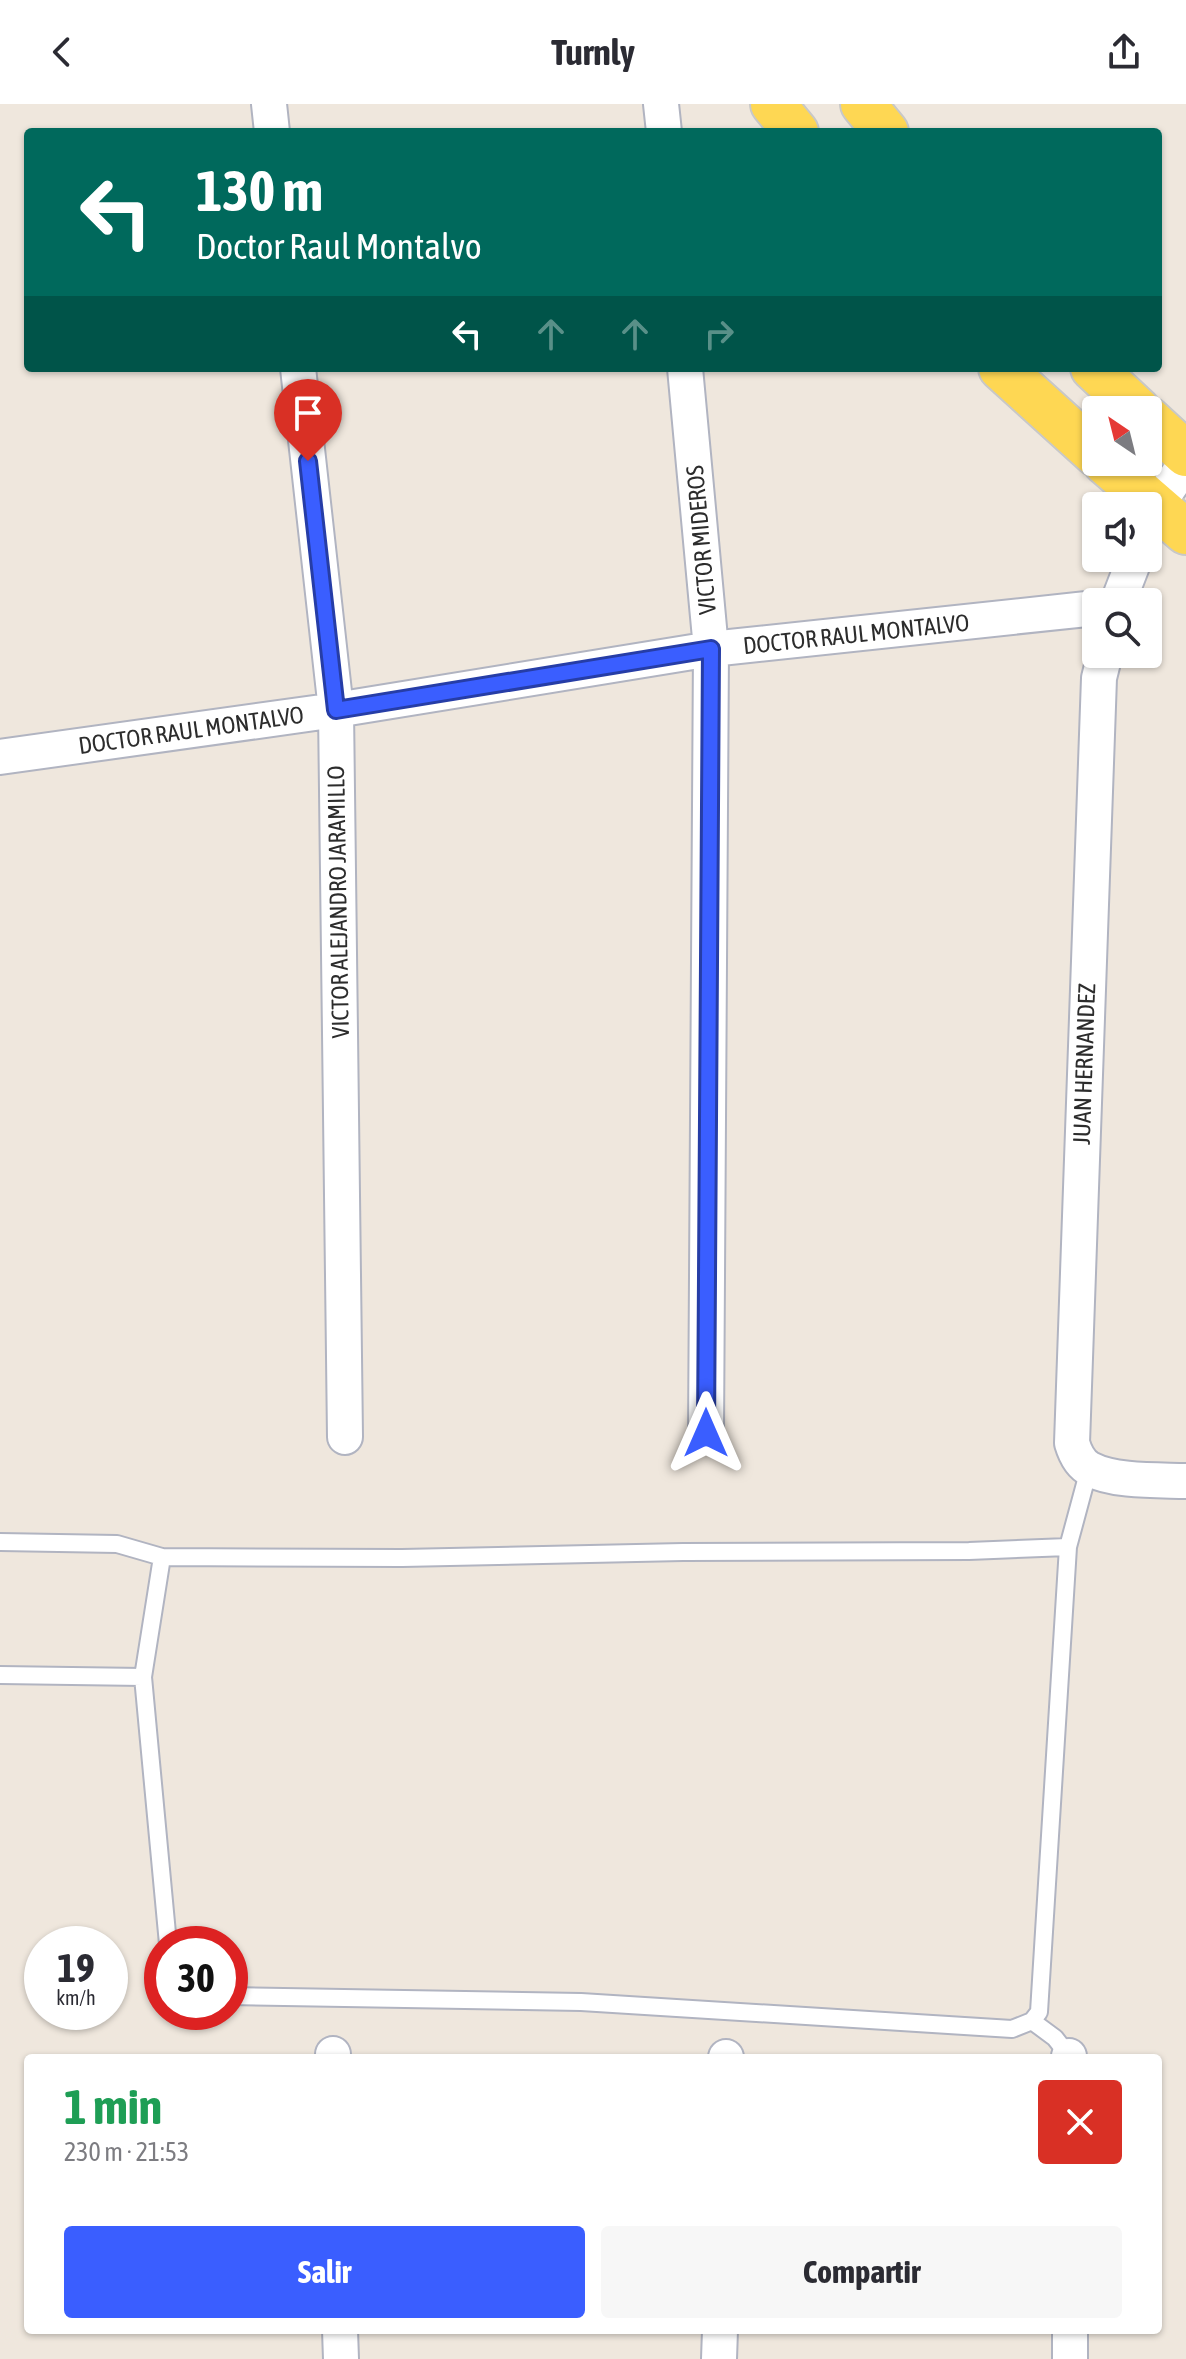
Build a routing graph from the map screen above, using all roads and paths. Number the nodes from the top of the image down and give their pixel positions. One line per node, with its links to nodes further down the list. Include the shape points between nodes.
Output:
1 (269, 104): 5 (street)
2 (661, 104): 6 (street)
3 (773, 104): 7 (main road)
4 (863, 104): 8 (main road)
5 (272, 128)
6 (664, 128)
7 (793, 128)
8 (883, 128)
9 (298, 372): 23 (street, VICTOR ALEJANDRO JARAMILLO)
10 (685, 372): 21 (street, VICTOR MIDEROS)
11 (1005, 372): 15 (main road)
12 (1097, 372): 13 (main road)
13 (1123, 396)
14 (1162, 432): 16 (main road)
15 (1082, 441)
16 (1186, 454)
17 (1186, 463): 19 (street)
18 (1119, 476): 19 (main road)
19 (1163, 522)
20 (1082, 609): 21 (street, DOCTOR RAUL MONTALVO)
21 (711, 649): 23 (street, DOCTOR RAUL MONTALVO); 25 (street, VICTOR MIDEROS)
22 (1102, 668): 27 (street, JUAN HERNANDEZ, via 1071,1425 1077,1456)
23 (336, 710): 24 (street, DOCTOR RAUL MONTALVO); 26 (street, VICTOR ALEJANDRO JARAMILLO)
24 (0, 757)
25 (706, 1433)
26 (345, 1437)
27 (1089, 1469): 28 (street, via 1130,1479); 30 (lane)
28 (1186, 1481)
29 (0, 1542): 31 (lane, via 117,1544)
30 (1068, 1547): 31 (lane); 36 (lane, via 1039,2012)
31 (162, 1557): 33 (lane)
32 (0, 1675): 33 (lane)
33 (143, 1677): 34 (lane)
34 (166, 1926)
35 (248, 1996): 36 (lane, via 581,2002 1012,2029)
36 (1032, 2021): 37 (lane)
37 (1067, 2054)
38 (340, 2334): 41 (street)
39 (720, 2334): 42 (street)
40 (1070, 2334): 43 (street)
41 (341, 2359)
42 (719, 2359)
43 (1070, 2359)

